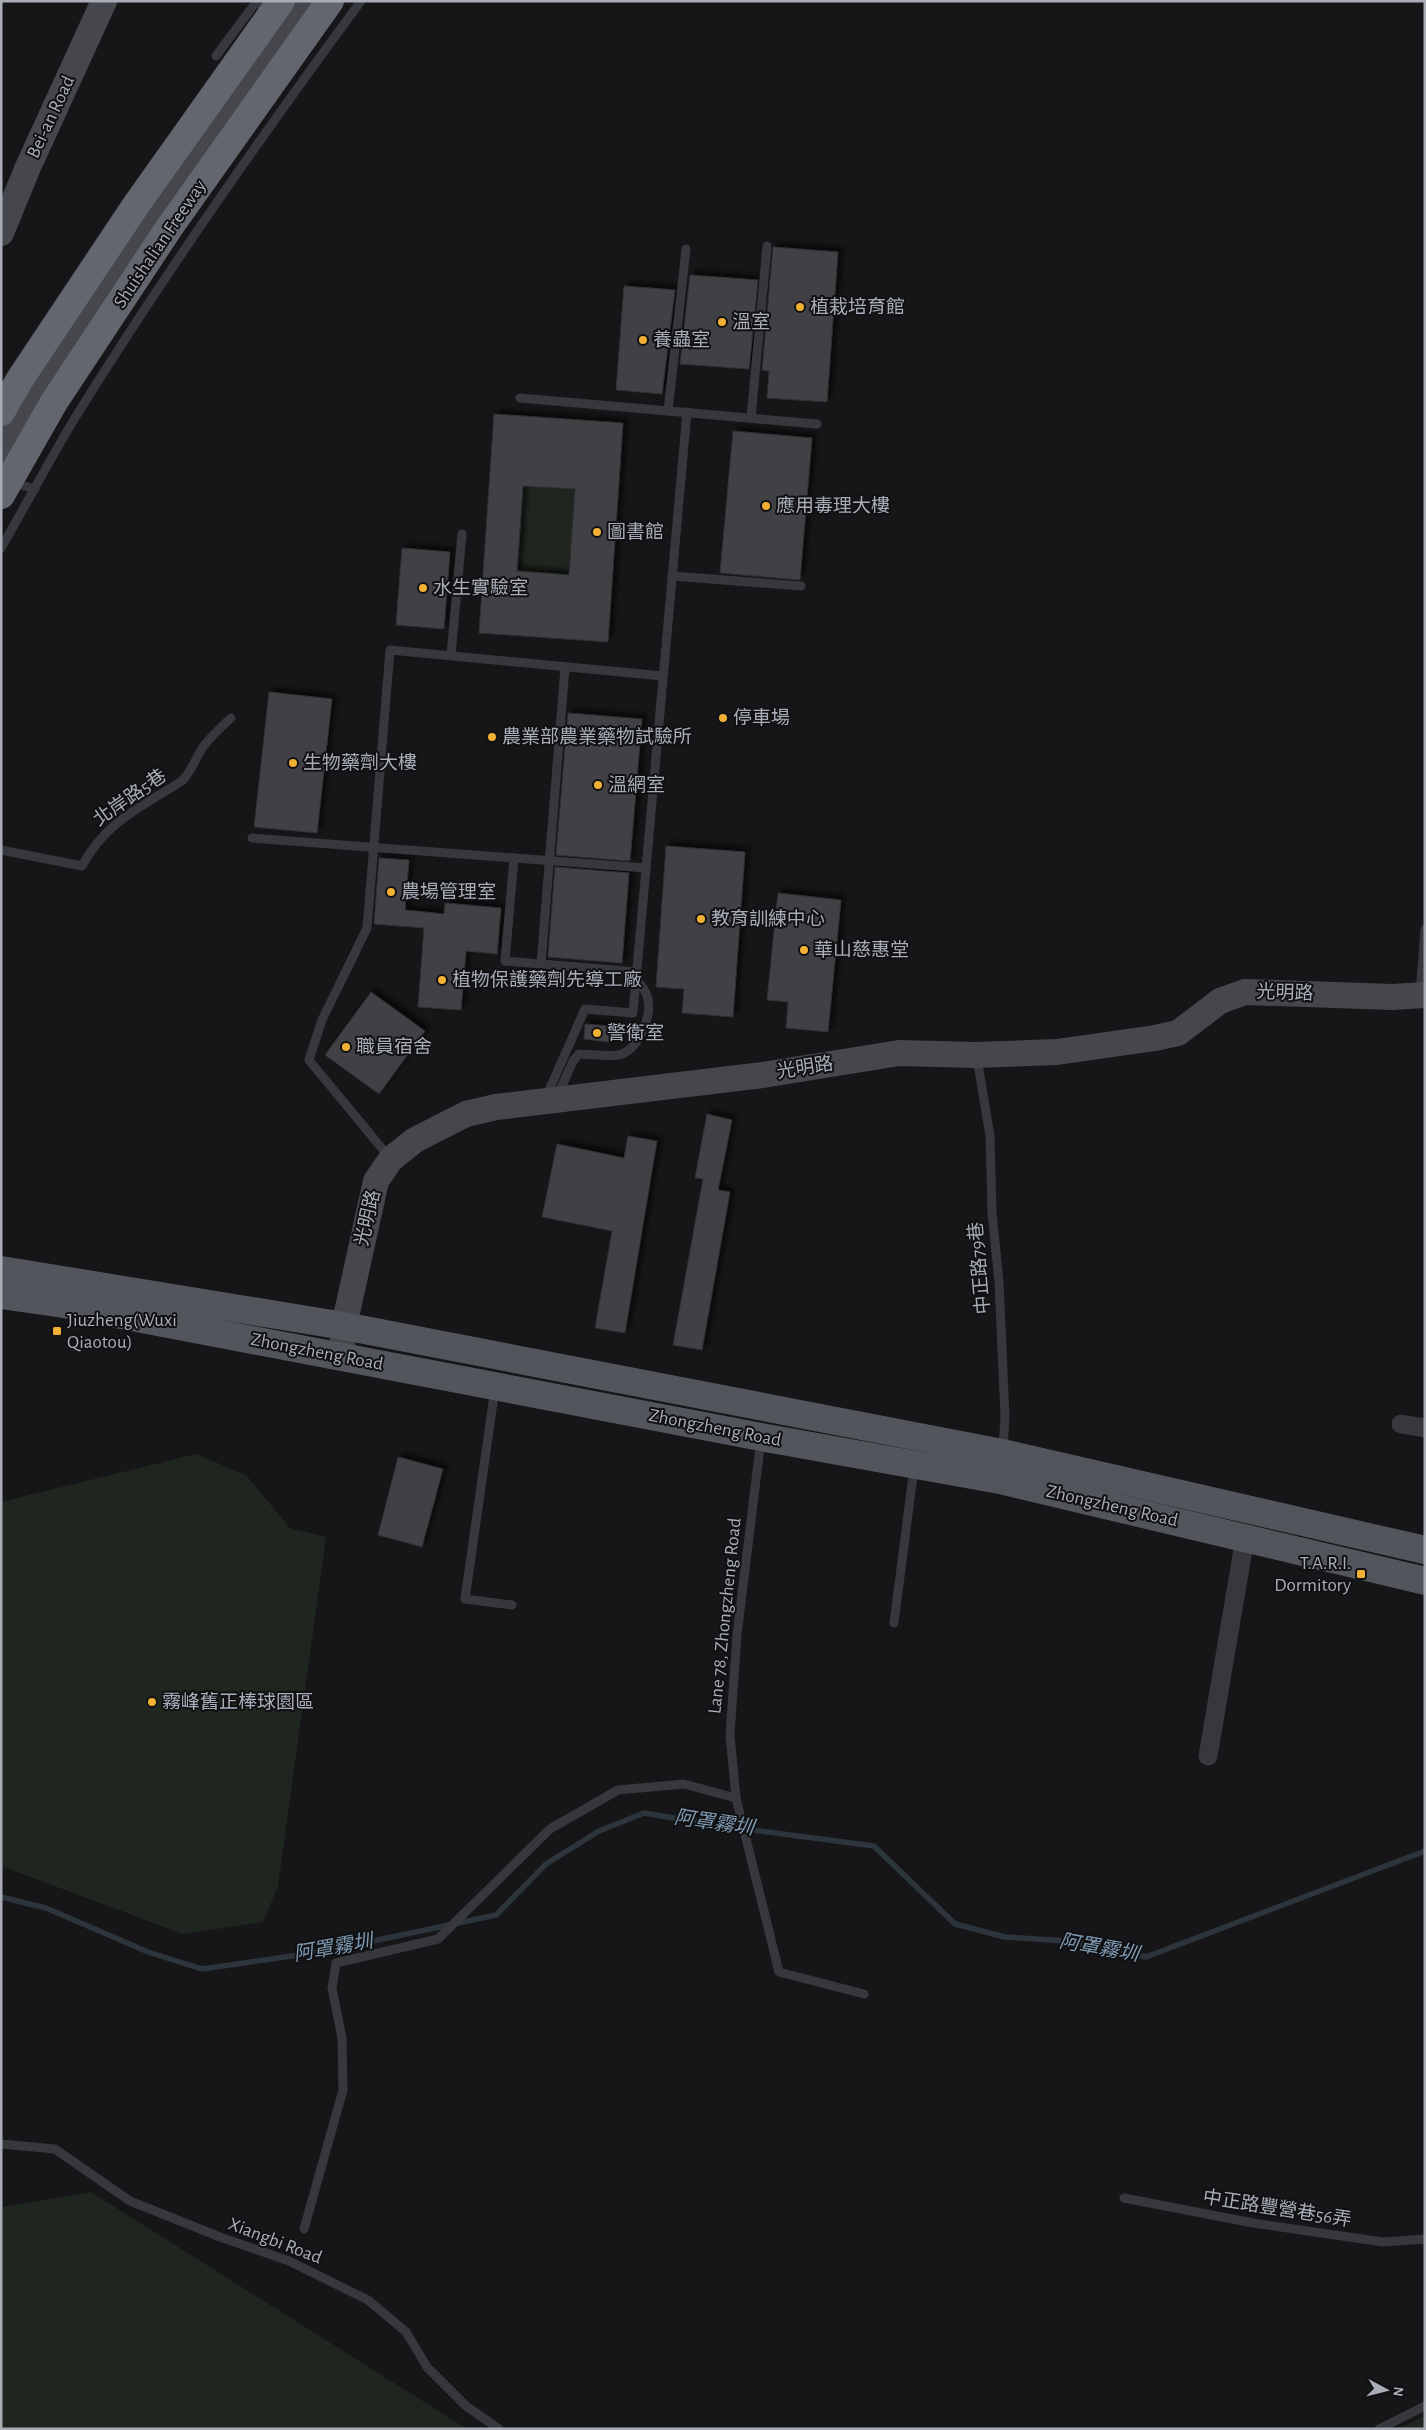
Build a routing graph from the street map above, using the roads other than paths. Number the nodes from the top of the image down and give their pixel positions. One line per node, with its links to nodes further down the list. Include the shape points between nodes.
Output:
1 (104, 1): 9 (street, Bei-an Road)
2 (256, 1): 6 (lane); 8 (lane)
3 (305, 1): 6 (street)
4 (330, 1): 21 (highway, Shuishalian Freeway, bridge, via 163,236 54,402)
5 (362, 1): 7 (lane)
6 (283, 14): 7 (lane); 14 (highway, bridge, via 136,205); 18 (street, via 36,391)
7 (313, 50): 20 (lane, via 77,414)
8 (216, 56)
9 (1, 233)
10 (767, 246): 16 (lane)
11 (686, 249): 13 (lane)
12 (520, 398): 13 (lane)
13 (668, 411): 15 (lane)
14 (1, 412)
15 (686, 412): 16 (lane); 24 (lane)
16 (751, 418): 17 (lane)
17 (817, 424)
18 (1, 452)
19 (1, 480): 20 (lane)
20 (35, 490): 23 (lane)
21 (1, 495)
22 (462, 534): 26 (lane)
23 (1, 548)
24 (672, 576): 25 (lane); 28 (lane)
25 (801, 586)
26 (451, 655): 27 (lane); 31 (lane, via 390,650)
27 (565, 667): 28 (lane); 34 (lane)
28 (663, 676): 35 (lane)
29 (231, 718): 32 (lane, 北岸路5巷, via 212,735 182,781 108,828 82,866)
30 (252, 838): 31 (lane)
31 (373, 848): 33 (lane); 42 (lane, via 366,928 322,1020 309,1060)
32 (1, 850)
33 (514, 858): 34 (lane); 37 (lane, via 505,961)
34 (549, 861): 35 (lane); 37 (lane)
35 (646, 868): 38 (lane)
36 (1425, 928): 39 (lane)
37 (541, 964): 38 (lane)
38 (636, 975): 41 (lane, via 633,1013 585,1009); 41 (lane, via 647,996 647,1009 646,1021 635,1043 621,1055 580,1054 572,1061)
39 (1422, 995): 40 (street, 光明路, via 1392,997 1245,992 1220,1001 1178,1033 1057,1052)
40 (976, 1055): 41 (street, 光明路, via 899,1053 762,1076); 52 (lane, 中正路79巷, via 990,1136 992,1212 999,1282 1005,1416)
41 (549, 1102): 42 (street, 光明路, via 496,1107 466,1114 415,1140)
42 (391, 1159): 45 (street, 光明路, via 376,1181)
43 (1, 1270): 45 (main road, Zhongzheng Road)
44 (1, 1295): 46 (main road, Zhongzheng Road)
45 (344, 1326): 46 (street, 光明路); 52 (main road, Zhongzheng Road)
46 (341, 1356): 47 (main road, Zhongzheng Road)
47 (495, 1386): 50 (main road, Zhongzheng Road); 56 (lane, via 465,1599)
48 (1401, 1424): 49 (street)
49 (1425, 1428)
50 (761, 1437): 51 (main road, Zhongzheng Road); 59 (lane, Lane 78, Zhongzheng Road, via 737,1635 730,1735)
51 (915, 1463): 52 (main road, Zhongzheng Road); 57 (lane)
52 (1001, 1466): 53 (main road, Zhongzheng Road); 54 (main road, Zhongzheng Road)
53 (1245, 1538): 55 (main road, Zhongzheng Road); 58 (street)
54 (1425, 1550)
55 (1425, 1581)
56 (512, 1605)
57 (894, 1623)
58 (1208, 1756)
59 (736, 1798): 60 (lane, Lane 78, Zhongzheng Road, via 779,1972); 63 (lane, via 684,1784 618,1790 550,1829 438,1939 336,1963 332,1988 342,2038 343,2090)
60 (864, 1994)
61 (1, 2144): 66 (lane, Xiangbi Road, via 55,2149 130,2201 289,2262 368,2300 406,2332 427,2367 466,2406)
62 (1124, 2198): 64 (lane, 中正路豐營巷56弄, via 1254,2224 1382,2242)
63 (304, 2229)
64 (1425, 2239)
65 (1425, 2406): 67 (lane)
66 (500, 2429)
67 (1379, 2429)

